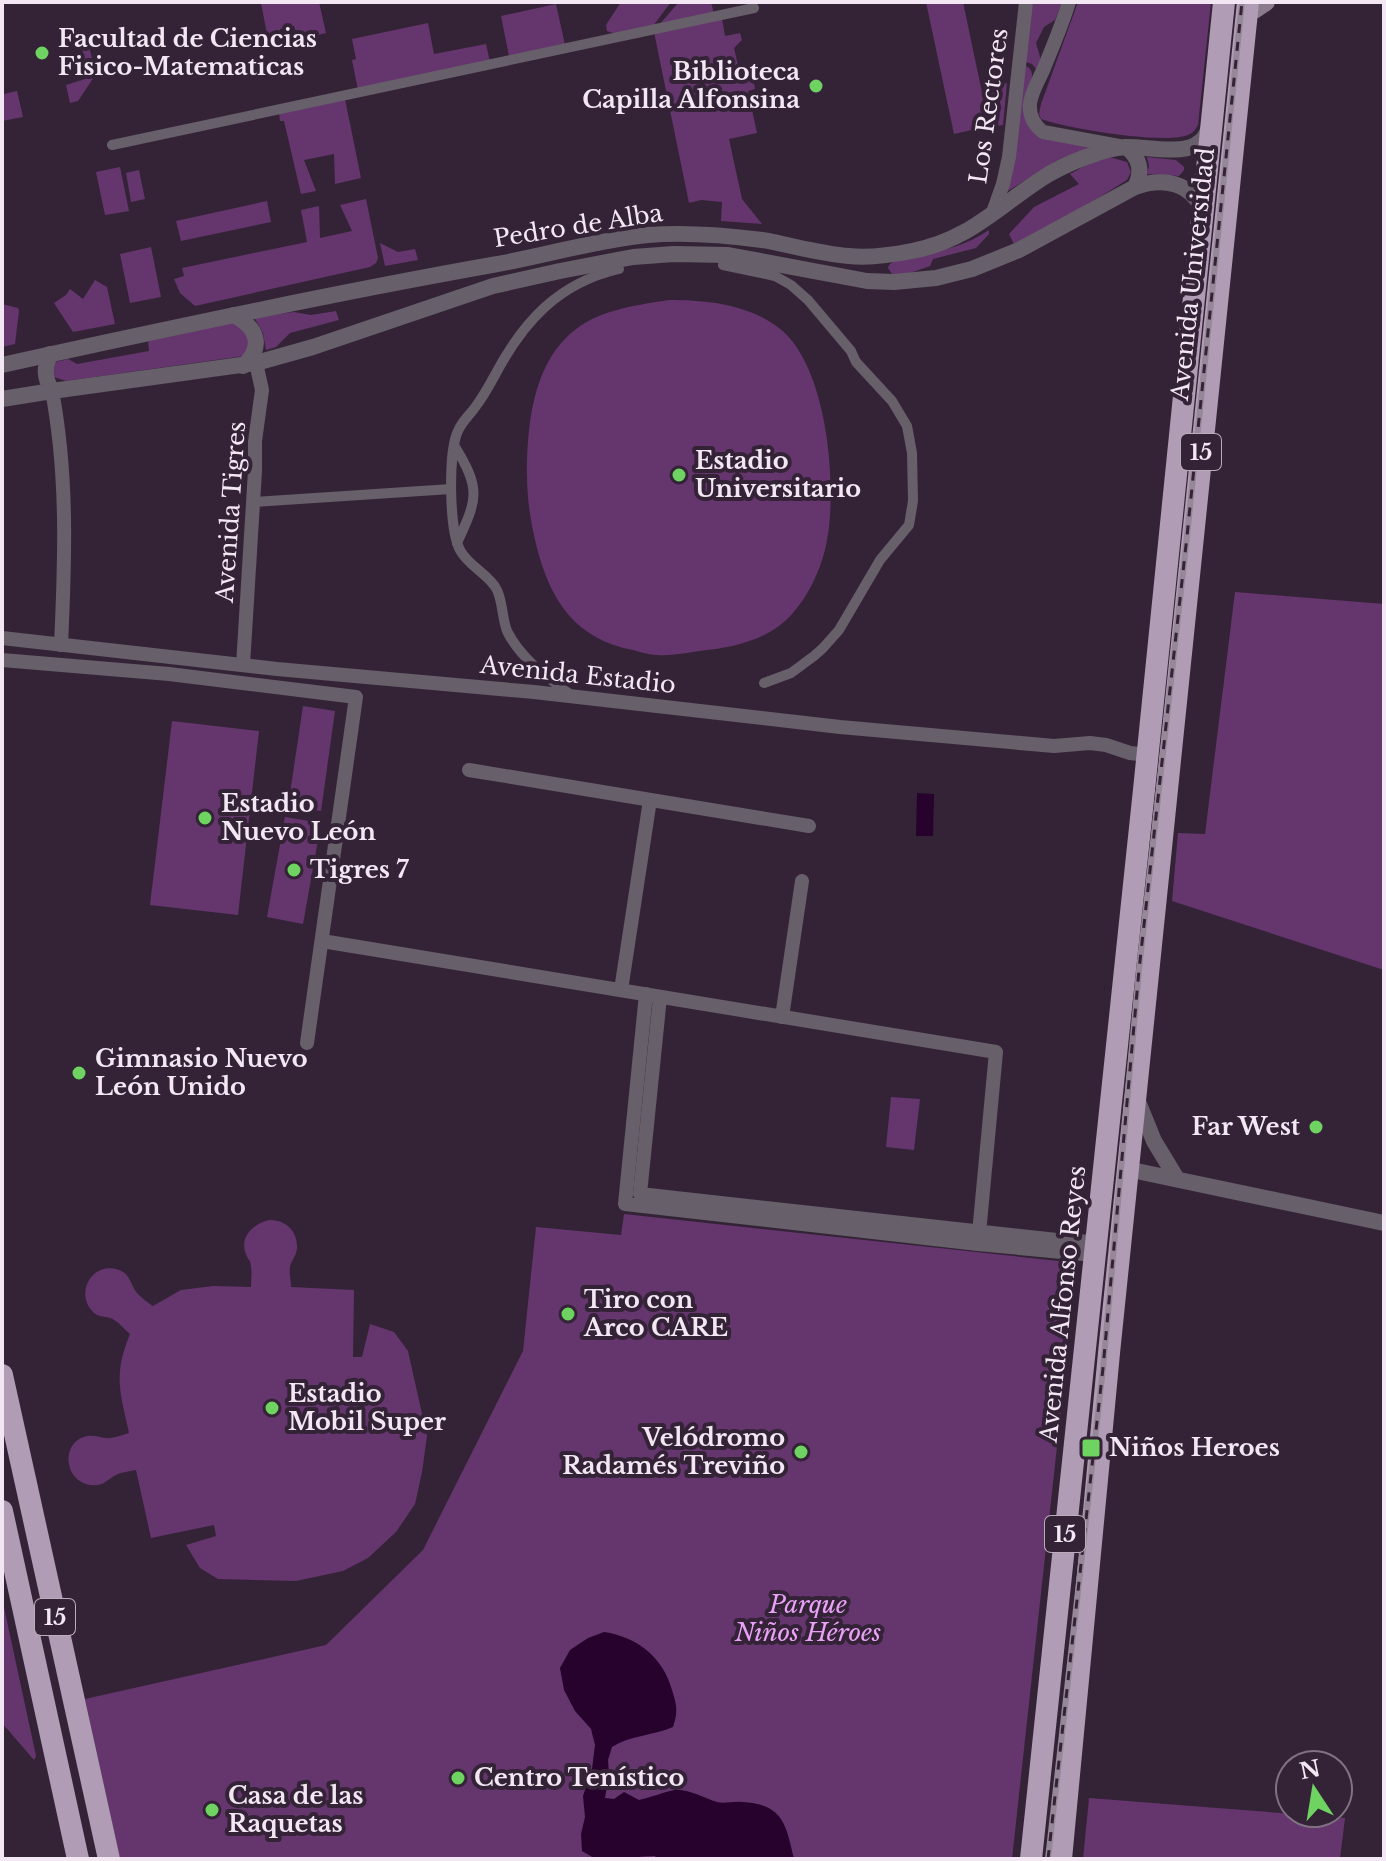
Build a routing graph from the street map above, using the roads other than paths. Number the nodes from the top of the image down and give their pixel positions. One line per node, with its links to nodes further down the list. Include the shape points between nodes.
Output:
1 (1026, 2): 11 (street, Los Rectores, via 1009,157)
2 (1069, 2): 8 (street, via 1034,90 1033,121 1049,134)
3 (1224, 2): 6 (highway, Avenida Universidad / 15)
4 (1256, 5): 31 (highway, Avenida Universidad / 15)
5 (754, 8): 7 (street)
6 (1212, 108): 8 (street, Pedro de Alba, via 1202,142 1165,149); 10 (highway, Avenida Universidad / 15)
7 (112, 145)
8 (1126, 147): 9 (street, via 1140,168); 11 (street, Pedro de Alba, via 1060,168)
9 (1135, 187): 10 (street, Pedro de Alba, via 1153,182 1180,186 1198,199); 15 (street, Pedro de Alba, via 1019,250 972,269 924,280)
10 (1203, 210): 26 (highway, Avenida Universidad / 15)
11 (992, 216): 12 (street, Pedro de Alba, via 932,246)
12 (875, 256): 15 (street); 16 (street, Pedro de Alba, via 715,235 648,235)
13 (723, 265): 32 (street, via 775,276 808,300 892,401 907,426 912,453 909,525 823,648 791,673)
14 (619, 269): 22 (street, via 581,281 525,328 459,428)
15 (876, 282): 18 (street, Pedro de Alba, via 728,255 633,257 493,286)
16 (234, 315): 17 (street, Pedro de Alba); 18 (street, via 253,333 256,349)
17 (50, 354): 19 (street, Pedro de Alba); 20 (street, via 45,372)
18 (250, 364): 20 (street, Pedro de Alba); 24 (street, Avenida Tigres, via 262,390)
19 (2, 365)
20 (52, 391): 21 (street, Pedro de Alba); 28 (street, via 64,513)
21 (2, 399)
22 (454, 445): 23 (street); 25 (street, via 475,492)
23 (451, 489): 24 (street); 25 (street)
24 (253, 502): 30 (street, Avenida Tigres)
25 (457, 543): 33 (street, via 495,587 513,640 546,677)
26 (1166, 579): 31 (highway); 34 (highway, Avenida Universidad / 15)
27 (2, 638): 28 (street, Avenida Estadio)
28 (61, 645): 30 (street, Avenida Estadio)
29 (2, 660): 40 (street, via 356,697)
30 (243, 665): 33 (street, Avenida Estadio)
31 (1179, 667): 36 (highway, Avenida Universidad / 15)
32 (764, 683)
33 (572, 696): 34 (street, Avenida Estadio, via 869,730 1054,746 1098,744)
34 (1148, 755): 49 (highway, Avenida Alfonso Reyes / 15)
35 (469, 770): 37 (street)
36 (1166, 791): 45 (highway, Avenida Alfonso Reyes / 15)
37 (650, 800): 38 (street); 41 (street)
38 (809, 826)
39 (802, 881): 43 (street)
40 (322, 941): 41 (street); 44 (street)
41 (621, 990): 42 (street)
42 (653, 996): 43 (street); 51 (street, via 640,1194)
43 (782, 1017): 51 (street, via 996,1052)
44 (307, 1043)
45 (1136, 1094): 46 (highway, Avenida Alfonso Reyes / 15); 48 (street, via 1154,1141)
46 (1131, 1142): 47 (highway, Avenida Alfonso Reyes / 15); 49 (highway)
47 (1127, 1169): 48 (street); 55 (highway, Avenida Alfonso Reyes / 15)
48 (1177, 1179): 50 (street)
49 (1099, 1208): 52 (highway, Avenida Alfonso Reyes / 15)
50 (1384, 1223)
51 (978, 1238): 52 (street)
52 (1095, 1248): 56 (highway, Avenida Alfonso Reyes / 15)
53 (2, 1375): 58 (highway, 15)
54 (2, 1511): 57 (highway, 15)
55 (1085, 1607): 56 (highway); 60 (highway, Avenida Alfonso Reyes / 15)
56 (1053, 1650): 59 (highway, Avenida Alfonso Reyes / 15)
57 (78, 1859)
58 (109, 1859)
59 (1031, 1859)
60 (1061, 1859)

